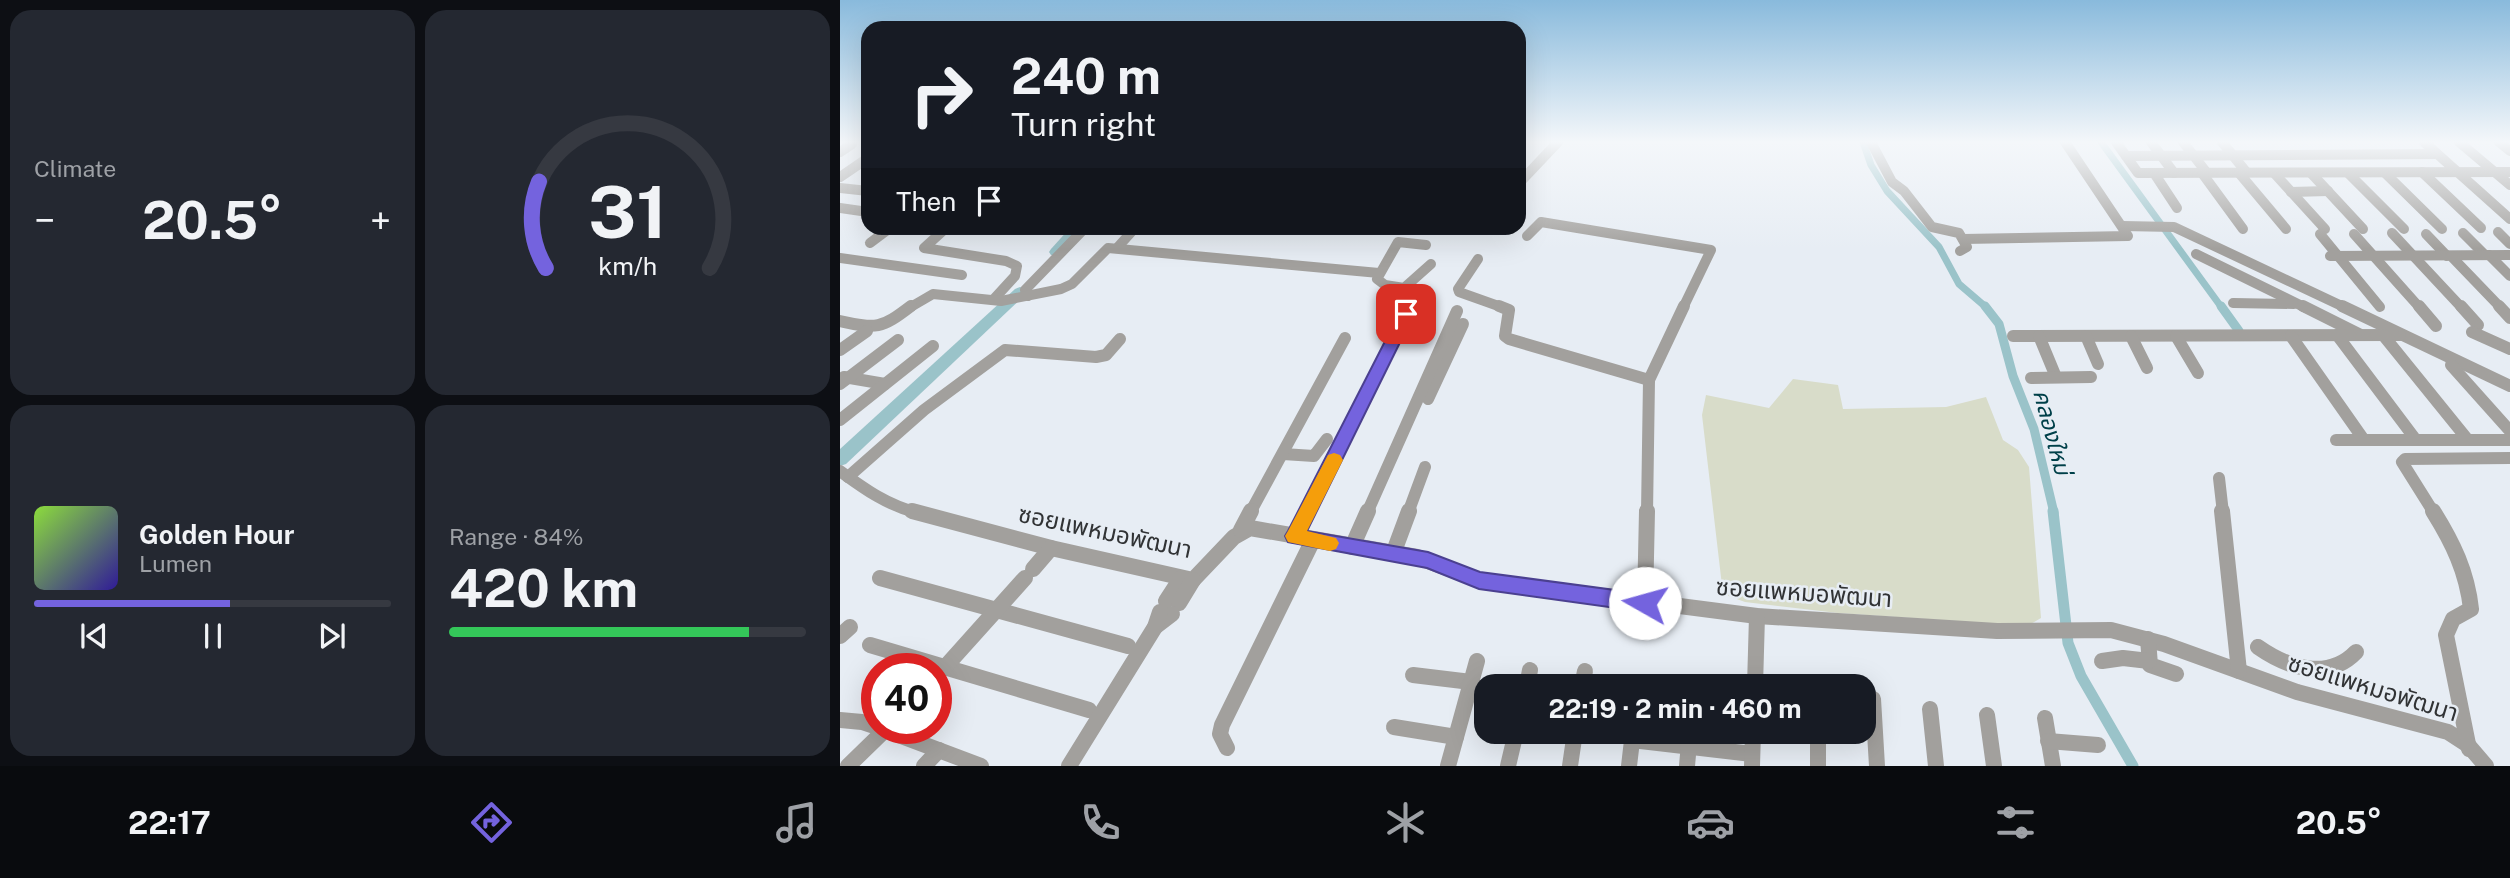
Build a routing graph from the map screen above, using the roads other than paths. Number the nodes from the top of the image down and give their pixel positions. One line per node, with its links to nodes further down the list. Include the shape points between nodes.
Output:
1 (1890, 178): 35 (street, via 1932,227 1955,230)
2 (2090, 178): 20 (street)
3 (2157, 178): 17 (street)
4 (2208, 178): 22 (street)
5 (2247, 178): 23 (street)
6 (2278, 178): 15 (street)
7 (2320, 178): 14 (street)
8 (2353, 178): 24 (street)
9 (2390, 178): 25 (street)
10 (2433, 178): 21 (street)
11 (2464, 178): 19 (street)
12 (840, 188): 13 (street)
13 (861, 189)
14 (2328, 191): 15 (street); 45 (street)
15 (2291, 192): 44 (street, via 2323,231)
16 (840, 208): 18 (street)
17 (2177, 208)
18 (861, 211)
19 (2510, 219)
20 (2123, 226): 35 (street, via 2128,236); 68 (street, via 2174,227)
21 (2481, 228)
22 (2243, 229)
23 (2286, 229)
24 (2404, 229)
25 (2442, 229)
26 (2498, 232): 37 (street)
27 (2392, 233): 46 (street)
28 (2463, 233): 42 (street)
29 (2426, 234): 47 (street)
30 (881, 235): 36 (street)
31 (938, 235): 56 (street, via 923,248 1017,266)
32 (1078, 235): 54 (street, via 1025,290)
33 (1129, 235): 39 (street)
34 (1527, 236): 89 (street, via 1541,222 1711,250)
35 (1963, 239): 40 (street, via 1967,247)
36 (870, 243)
37 (2510, 244)
38 (1426, 245): 51 (street, via 1398,242)
39 (1117, 248): 51 (street); 54 (street, via 1108,248 1068,286)
40 (1960, 251)
41 (2196, 254): 58 (street)
42 (2487, 255): 43 (street); 47 (street); 53 (street)
43 (2510, 255)
44 (2334, 256): 45 (street); 59 (street)
45 (2374, 256): 46 (street); 63 (street)
46 (2413, 256): 47 (street); 79 (street, via 2475,329)
47 (2449, 256): 61 (street)
48 (840, 258): 52 (street)
49 (1479, 259): 89 (street, via 1459,285 1459,292 1509,310 1505,336 1509,339)
50 (1431, 264): 51 (street, via 1404,288 1380,283)
51 (1379, 273)
52 (962, 275)
53 (2510, 276)
54 (1027, 297): 56 (street)
55 (1415, 299): 106 (street)
56 (997, 301): 62 (street, via 933,294 887,326)
57 (2234, 303): 58 (street)
58 (2297, 304): 66 (street)
59 (2380, 307)
60 (1460, 317): 109 (street)
61 (2510, 318)
62 (840, 321)
63 (2436, 326)
64 (867, 331): 80 (street)
65 (2337, 335): 66 (street); 74 (street); 97 (street)
66 (2363, 335): 67 (street)
67 (2383, 335): 68 (street); 98 (street)
68 (2403, 335): 91 (street)
69 (2013, 336): 70 (street)
70 (2039, 336): 71 (street); 85 (street)
71 (2086, 336): 72 (street); 81 (street)
72 (2132, 336): 73 (street); 83 (street)
73 (2176, 336): 74 (street); 84 (street)
74 (2291, 336): 96 (street)
75 (1345, 338): 100 (street)
76 (898, 340): 88 (street)
77 (1120, 340): 103 (street, via 1106,355 1096,356 1005,350)
78 (933, 346): 90 (street)
79 (2510, 349)
80 (840, 351)
81 (2098, 364)
82 (2451, 365): 93 (street)
83 (2147, 368)
84 (2198, 373)
85 (2056, 377): 86 (street); 87 (street)
86 (2091, 377)
87 (2031, 378)
88 (843, 379): 90 (street)
89 (1649, 380): 113 (street)
90 (885, 384): 92 (street)
91 (2510, 386)
92 (840, 420)
93 (2510, 431)
94 (1327, 439): 100 (street, via 1314,456)
95 (2336, 440): 96 (street)
96 (2364, 440): 97 (street)
97 (2416, 440): 98 (street)
98 (2468, 440): 99 (street)
99 (2510, 440)
100 (1283, 454): 105 (street)
101 (2510, 458): 152 (street, via 2402,462 2454,544 2468,584 2471,609 2455,616 2446,635)
102 (1425, 467): 110 (street)
103 (843, 473): 108 (street, ซอยแพหมอพัฒนา, via 895,507)
104 (2219, 478): 126 (street)
105 (1241, 530): 106 (street, ซอยแพหมอพัฒนา, via 1255,528); 112 (street, ซอยแพหมอพัฒนา, via 1210,569)
106 (1295, 536): 107 (street, ซอยแพหมอพัฒนา)
107 (1313, 540): 109 (street, ซอยแพหมอพัฒนา); 153 (street, via 1222,725 1220,734)
108 (1051, 548): 112 (street, ซอยแพหมอพัฒนา); 114 (street)
109 (1354, 548): 110 (street, ซอยแพหมอพัฒนา)
110 (1393, 554): 113 (street, ซอยแพหมอพัฒนา, via 1428,560 1479,580)
111 (880, 579): 114 (street)
112 (1187, 579): 159 (street)
113 (1645, 603): 115 (street, ซอยแพหมอพัฒนา)
114 (996, 610): 118 (street); 121 (street)
115 (1757, 616): 116 (street, ซอยแพหมอพัฒนา, via 1997,631 2111,630); 127 (street)
116 (2148, 639): 123 (street); 126 (street, ซอยแพหมอพัฒนา)
117 (870, 645): 120 (street)
118 (1128, 646)
119 (2356, 652): 130 (street, via 2343,664 2328,669 2282,661 2263,651)
120 (899, 653)
121 (952, 659)
122 (2102, 661): 123 (street)
123 (2149, 661): 128 (street, via 2154,668)
124 (1477, 662): 131 (street)
125 (952, 668): 134 (street)
126 (2239, 671): 130 (street, ซอยแพหมอพัฒนา)
127 (1755, 674)
128 (2176, 674)
129 (1413, 675): 131 (street)
130 (2265, 681): 132 (street, ซอยแพหมอพัฒนา)
131 (1471, 682): 140 (street)
132 (2297, 692): 152 (street, ซอยแพหมอพัฒนา, via 2448,732)
133 (1930, 709): 167 (street)
134 (1089, 710)
135 (1987, 715): 168 (street)
136 (2045, 718): 141 (street)
137 (840, 720): 138 (street)
138 (861, 722)
139 (1394, 727): 140 (street)
140 (1456, 737): 160 (street)
141 (2048, 741): 151 (street); 169 (street)
142 (867, 744): 156 (street)
143 (923, 744): 154 (street)
144 (1513, 744): 161 (street)
145 (1573, 744): 162 (street)
146 (1632, 744): 163 (street)
147 (1689, 744): 164 (street)
148 (1706, 744): 155 (street)
149 (1818, 744): 165 (street)
150 (1876, 744): 166 (street)
151 (2098, 745)
152 (2468, 745): 170 (street); 171 (street, ซอยแพหมอพัฒนา)
153 (1227, 748)
154 (939, 750): 157 (street); 158 (street)
155 (1752, 760)
156 (848, 766)
157 (925, 766)
158 (981, 766)
159 (1069, 766)
160 (1448, 766)
161 (1508, 766)
162 (1570, 766)
163 (1629, 766)
164 (1687, 766)
165 (1818, 766)
166 (1877, 766)
167 (1936, 766)
168 (1994, 766)
169 (2053, 766)
170 (2475, 766)
171 (2486, 766)

